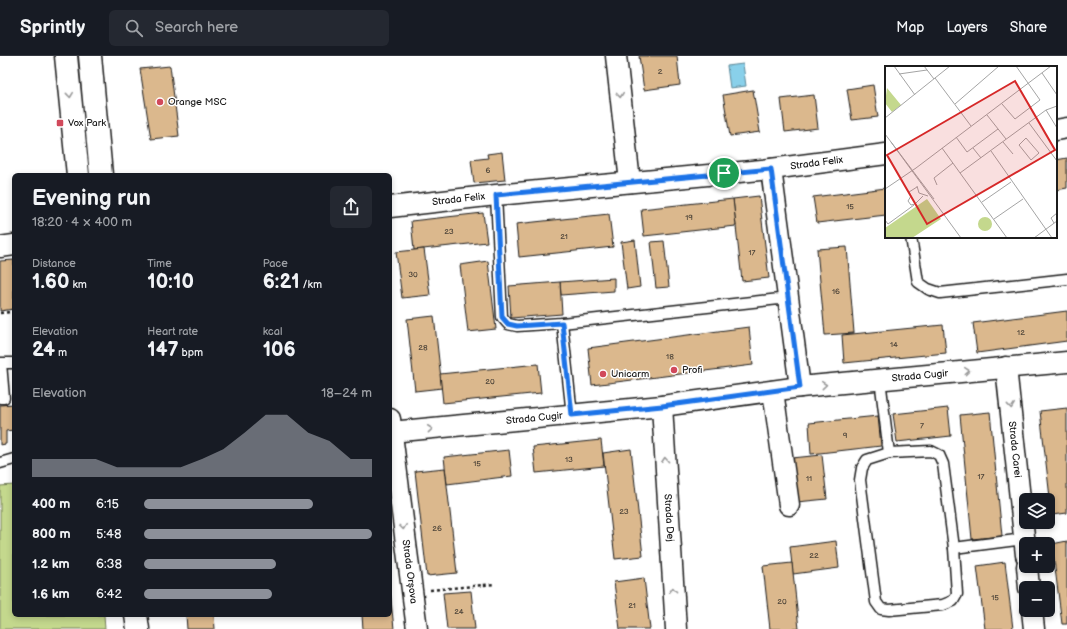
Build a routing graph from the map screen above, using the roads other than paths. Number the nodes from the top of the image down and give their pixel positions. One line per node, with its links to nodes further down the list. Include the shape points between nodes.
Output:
1 (66, 56): 8 (main road, one-way to 8)
2 (90, 56): 9 (main road)
3 (616, 56): 10 (street, one-way to 10)
4 (1067, 128): 5 (street)
5 (1057, 130)
6 (885, 154): 7 (street, Strada Felix)
7 (771, 169): 10 (street, Strada Felix); 17 (street)
8 (78, 173)
9 (102, 173)
10 (630, 182): 11 (street, Strada Felix)
11 (496, 195): 12 (street, Strada Felix); 18 (lane, via 502,317 508,324 517,326)
12 (392, 208)
13 (911, 238): 16 (lane, via 918,282 940,293)
14 (12, 245): 15 (street)
15 (0, 246)
16 (1067, 280)
17 (788, 298): 18 (lane); 23 (street)
18 (562, 323): 27 (lane)
19 (1067, 362): 21 (street, Strada Cugir)
20 (12, 363): 25 (lane, via 1,363 4,398)
21 (1006, 368): 22 (street, Strada Cugir, one-way to 21); 34 (street, Strada Carei, one-way to 34)
22 (880, 379): 23 (street, Strada Cugir, one-way to 22); 30 (lane)
23 (800, 387): 24 (street, Strada Cugir)
24 (773, 391): 26 (street, Strada Cugir); 33 (street)
25 (0, 398)
26 (662, 406): 27 (street, Strada Cugir); 41 (street, Strada Dej, one-way to 26)
27 (572, 415): 28 (street, Strada Cugir, one-way to 27)
28 (392, 425)
29 (392, 433): 40 (street, Strada Orșova, one-way to 40)
30 (889, 453): 36 (lane, via 931,451 939,455 943,464); 36 (lane, via 867,460 862,468 860,480 876,602 881,609 943,605 953,601 957,594)
31 (12, 460): 32 (lane)
32 (0, 463)
33 (789, 505)
34 (1024, 537)
35 (1019, 547): 36 (lane)
36 (954, 548)
37 (136, 617): 39 (main road)
38 (1033, 617): 42 (street)
39 (138, 629)
40 (417, 629)
41 (676, 629)
42 (1034, 629)

